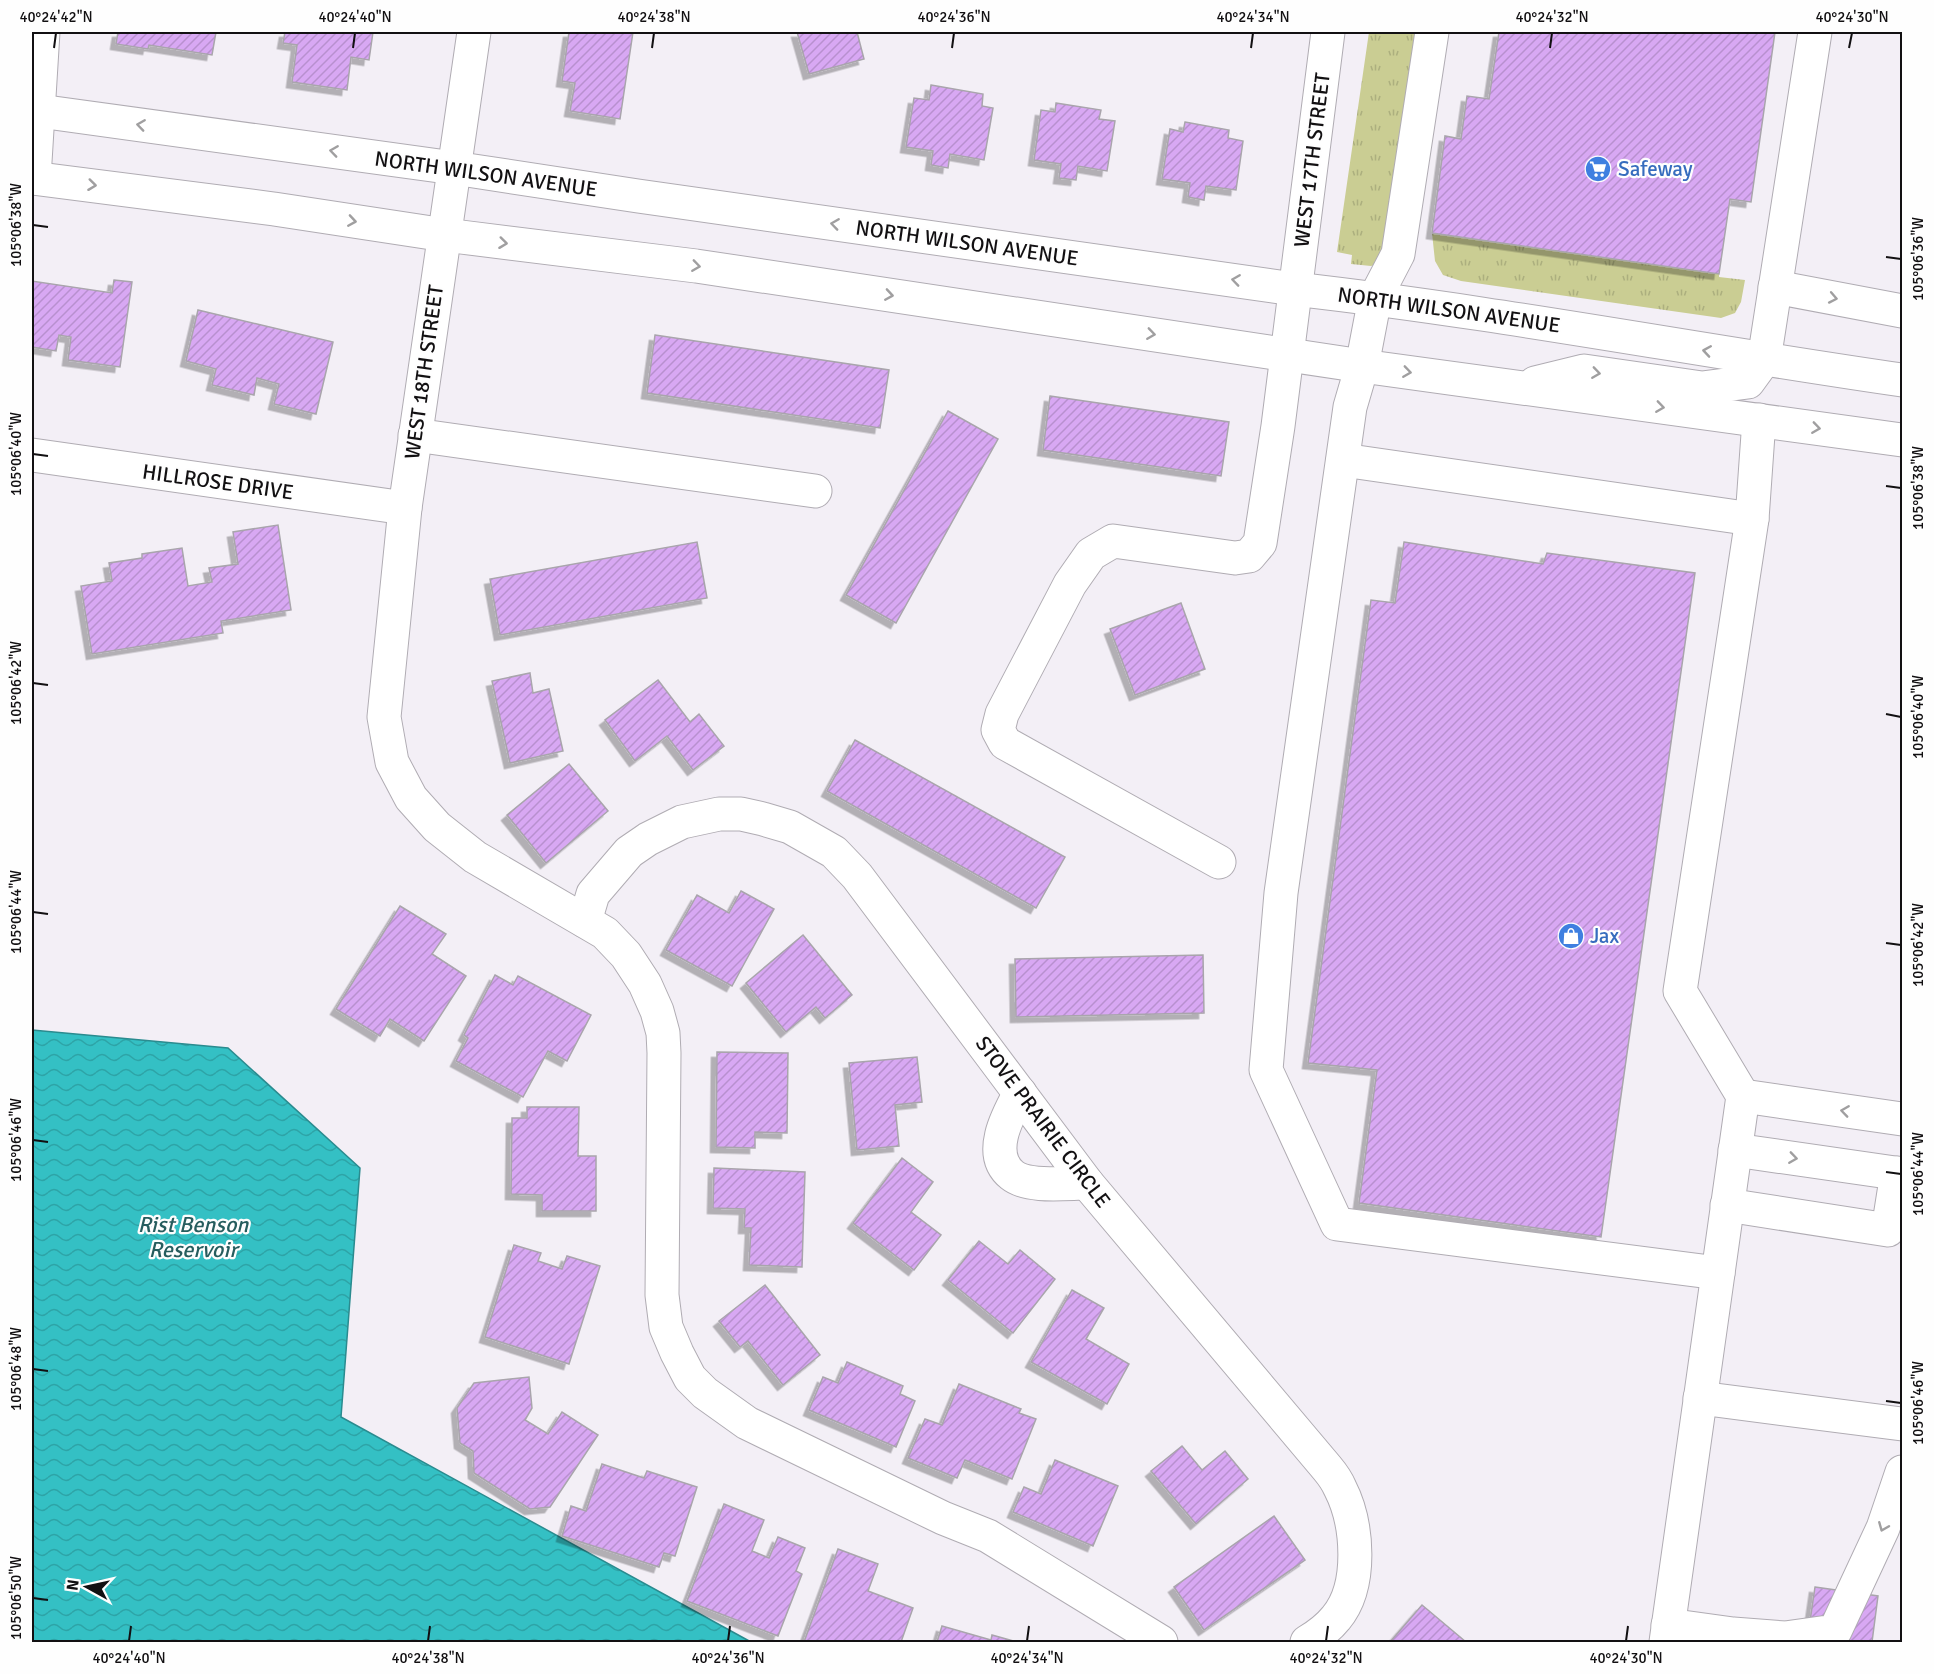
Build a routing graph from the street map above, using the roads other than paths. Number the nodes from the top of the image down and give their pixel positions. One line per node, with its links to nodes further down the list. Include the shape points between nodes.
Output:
1 (43, 32): 6 (street)
2 (474, 32): 7 (street)
3 (1321, 32): 11 (street, WEST 17TH STREET)
4 (1432, 32): 12 (street, via 1398,254)
5 (1815, 32): 10 (street)
6 (34, 111): 7 (street, NORTH WILSON AVENUE, one-way to 6); 8 (street)
7 (454, 168): 9 (street, WEST 18TH STREET); 11 (street, NORTH WILSON AVENUE, one-way to 7)
8 (33, 178): 9 (street, one-way to 9)
9 (445, 236): 14 (street, one-way to 14, via 696,266); 20 (street, WEST 18TH STREET)
10 (1775, 287): 13 (street, one-way to 13); 15 (street)
11 (1294, 289): 12 (street, NORTH WILSON AVENUE); 14 (street, WEST 17TH STREET)
12 (1375, 298): 15 (street, NORTH WILSON AVENUE, one-way to 12); 16 (street)
13 (1902, 311)
14 (1287, 353): 16 (street); 27 (street, WEST 17TH STREET, via 1260,543 1249,556 1235,558 1113,541 1091,555 1070,585 1002,714 998,730 1005,743)
15 (1764, 360): 17 (street, NORTH WILSON AVENUE); 18 (street, one-way to 15, via 1584,371 1702,388 1748,382)
16 (1362, 366): 18 (street, one-way to 18); 23 (street, via 1350,407)
17 (1902, 380)
18 (1519, 387): 19 (street, one-way to 19)
19 (1758, 420): 21 (street, one-way to 21); 26 (street)
20 (416, 435): 24 (street); 25 (street, WEST 18TH STREET)
21 (1902, 440)
22 (32, 455): 25 (street, HILLROSE DRIVE)
23 (1343, 460): 26 (street); 36 (street, via 1281,893 1266,1070 1337,1224)
24 (815, 491)
25 (405, 508): 28 (street, via 384,717 392,762 411,798 437,827 475,857)
26 (1752, 519): 30 (street, via 1680,991)
27 (1219, 862)
28 (585, 921): 29 (street, STOVE PRAIRIE CIRCLE, via 593,894 630,852 682,822 741,814 790,827 834,852 857,876); 41 (street, via 605,933 626,955 645,984 663,1033 662,1295 666,1327 690,1378 747,1423 988,1536)
29 (1020, 1093): 34 (street, STOVE PRAIRIE CIRCLE); 34 (street, via 1004,1120 1001,1146 1003,1162 1013,1176 1032,1182)
30 (1743, 1096): 31 (street, one-way to 30); 32 (street)
31 (1902, 1119)
32 (1735, 1150): 33 (street, one-way to 33); 35 (street)
33 (1900, 1174): 35 (street, via 1888,1230)
34 (1087, 1183): 42 (street, STOVE PRAIRIE CIRCLE, via 1340,1487 1354,1534 1352,1579 1337,1617)
35 (1727, 1205): 36 (street)
36 (1718, 1273): 37 (street)
37 (1700, 1398): 38 (street); 40 (street)
38 (1902, 1424)
39 (1902, 1472): 40 (street, one-way to 40, via 1883,1528 1835,1630 1785,1638)
40 (1667, 1634)
41 (1161, 1642)
42 (1307, 1642)

